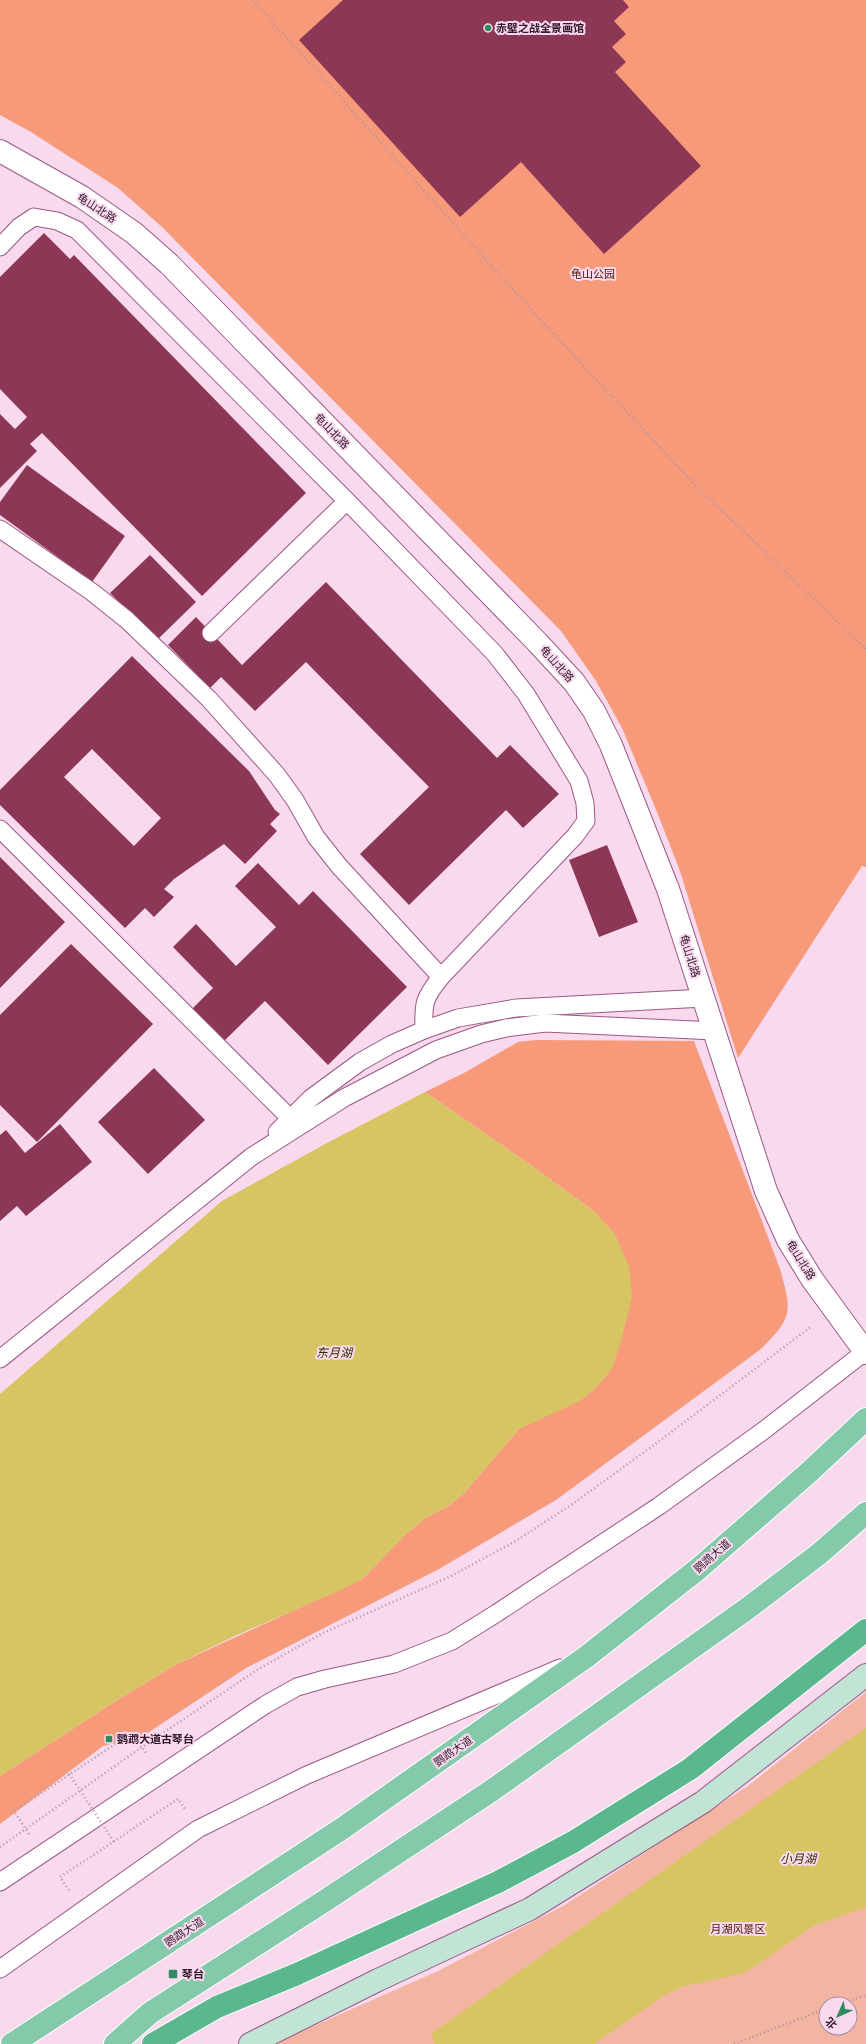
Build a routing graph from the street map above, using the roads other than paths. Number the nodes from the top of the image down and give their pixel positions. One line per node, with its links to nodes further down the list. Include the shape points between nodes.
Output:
1 (0, 151): 8 (street, 龟山北路, via 82,197 134,233 169,264 574,682 594,711 611,745 668,889)
2 (0, 247): 3 (lane, via 19,227 34,217 57,221 77,230)
3 (347, 501): 5 (lane); 7 (lane, via 495,654 526,694 556,740 579,781 585,803 586,821 575,836)
4 (0, 529): 7 (lane, via 92,592 180,664 277,775 316,837 339,866)
5 (211, 633)
6 (0, 829): 11 (lane)
7 (441, 977): 9 (lane, via 423,1005)
8 (704, 998): 9 (lane, via 516,1008 458,1018); 10 (street, 龟山北路)
9 (424, 1030): 11 (lane, via 360,1062 311,1098)
10 (714, 1031): 11 (lane, via 581,1023 545,1023 506,1028 436,1050); 12 (street, 龟山北路, via 766,1191 788,1240)
11 (294, 1122): 13 (lane)
12 (866, 1352): 19 (lane, via 659,1506 458,1637 394,1664 297,1687 265,1704)
13 (0, 1359)
14 (866, 1419): 17 (main road, 鹦鹉大道, via 698,1569)
15 (866, 1513): 22 (main road, via 748,1608 491,1791 150,2013)
16 (866, 1630): 23 (highway, via 690,1769 573,1842 498,1882 297,1974 217,2007)
17 (586, 1657): 20 (lane, via 307,1775 198,1829); 21 (main road, 鹦鹉大道, via 343,1828)
18 (866, 1675): 24 (main road, via 703,1802 530,1909 378,1980)
19 (0, 1882)
20 (0, 1970)
21 (12, 2044)
22 (114, 2044)
23 (153, 2044)
24 (250, 2044)

